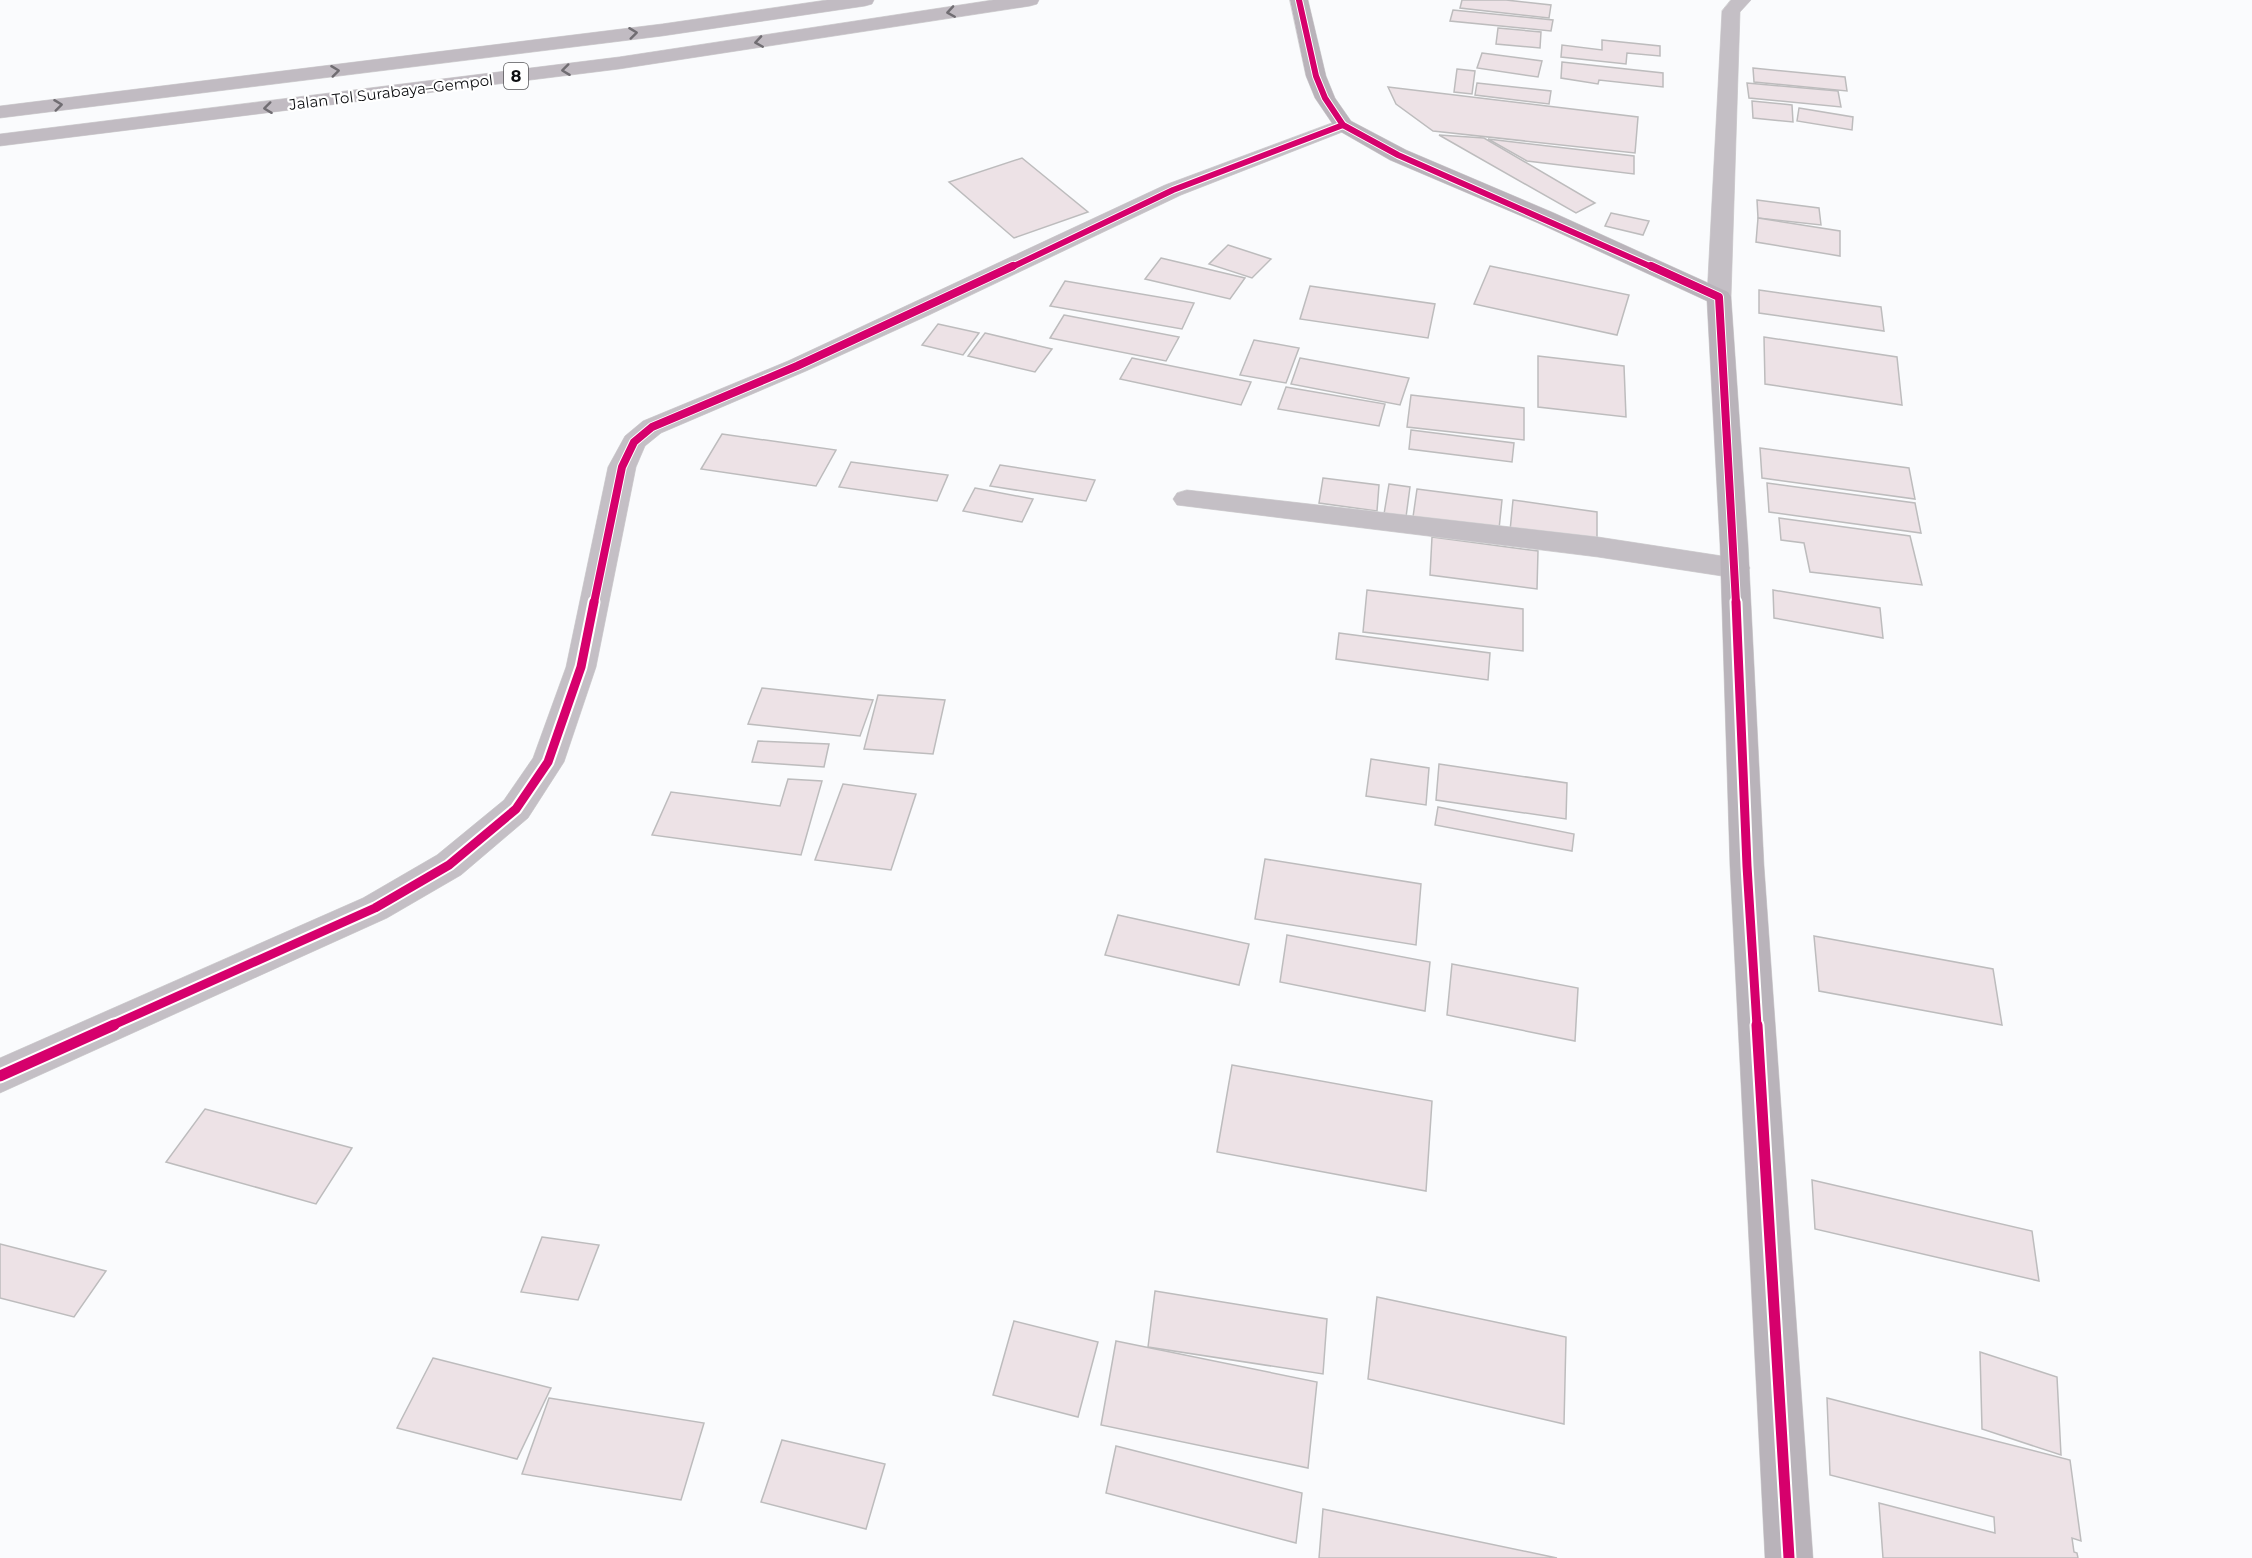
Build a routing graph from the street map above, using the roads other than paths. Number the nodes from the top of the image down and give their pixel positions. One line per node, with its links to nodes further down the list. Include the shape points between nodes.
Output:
1 (865, 0): 5 (highway, Jalan Tol Surabaya–Gempol / 8, one-way to 1, via 662,30)
2 (1030, 0): 7 (highway, Jalan Tol Surabaya–Gempol / 8, one-way to 7, via 619,63)
3 (1742, 0): 8 (street, via 1731,11)
4 (1302, 13): 6 (street, via 1316,76)
5 (0, 112)
6 (1343, 125): 8 (street, via 1398,155); 11 (street, via 1173,190 797,366 652,427 634,442 622,467 581,667 548,762 516,809 448,865 375,908)
7 (0, 140)
8 (1719, 297): 10 (street)
9 (1187, 499): 10 (street, via 1598,547)
10 (1735, 568): 12 (street, via 1747,866)
11 (0, 1076)
12 (1789, 1558)

